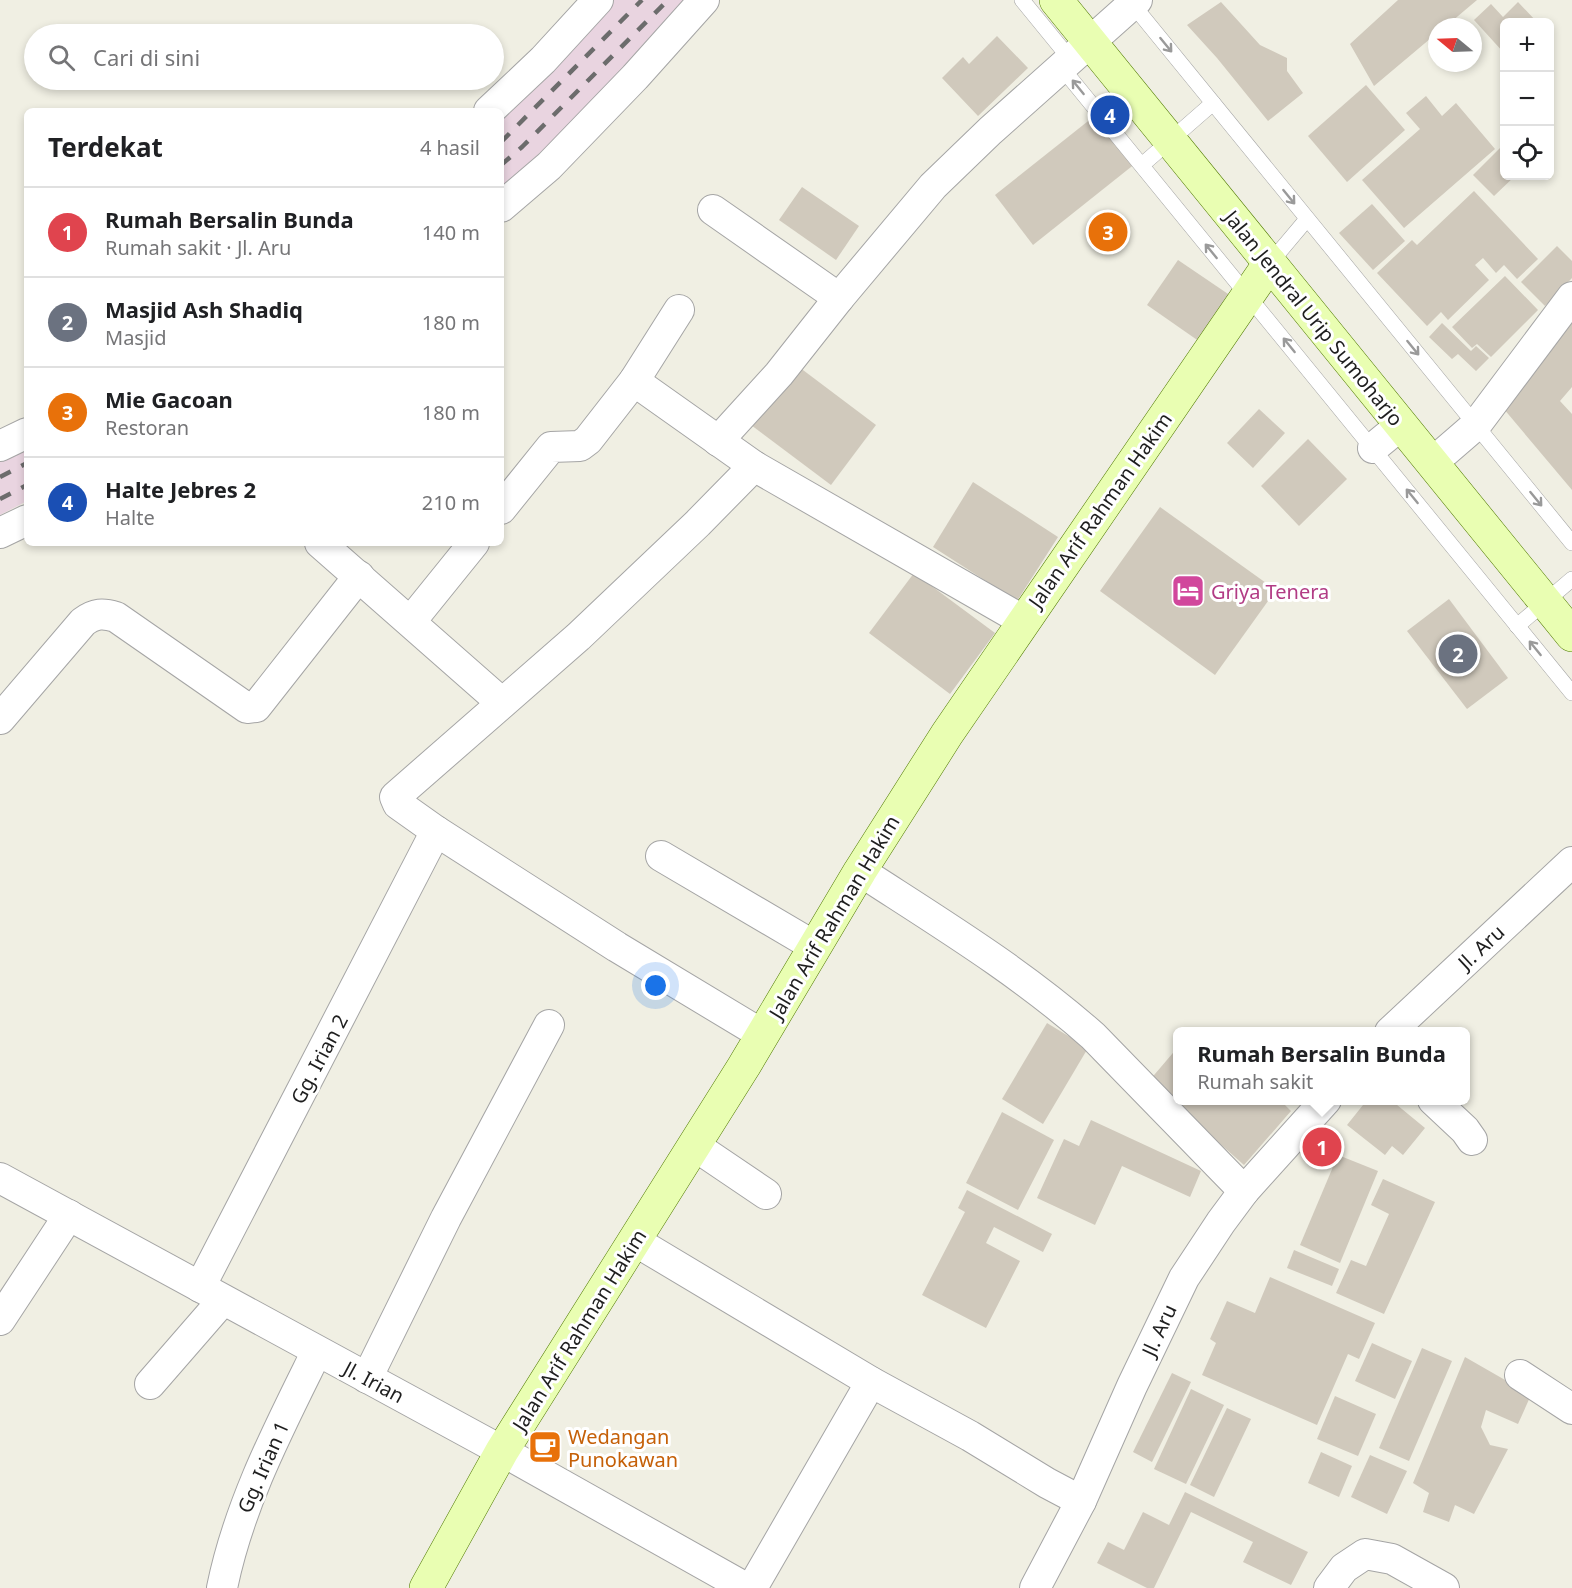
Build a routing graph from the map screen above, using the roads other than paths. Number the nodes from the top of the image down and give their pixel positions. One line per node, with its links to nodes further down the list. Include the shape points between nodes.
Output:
1 (598, 0): 8 (street)
2 (704, 0): 11 (street, via 549,166)
3 (1022, 0): 6 (lane)
4 (1056, 0): 6 (main road, Jalan Jendral Urip Sumoharjo)
5 (1133, 1): 6 (street); 7 (lane, one-way to 7)
6 (1074, 57): 9 (main road, Jalan Jendral Urip Sumoharjo); 10 (lane, one-way to 6); 17 (street, via 933,186)
7 (1214, 103): 9 (lane); 13 (lane, one-way to 13)
8 (492, 108)
9 (1170, 141): 10 (lane); 14 (main road, Jalan Jendral Urip Sumoharjo)
10 (1142, 165): 15 (lane, one-way to 10)
11 (504, 204)
12 (713, 210): 17 (street)
13 (1307, 219): 14 (lane); 21 (lane, one-way to 21)
14 (1270, 263): 15 (main road, Jalan Arif Rahman Hakim); 20 (main road, Jalan Jendral Urip Sumoharjo)
15 (1248, 296): 25 (lane, one-way to 15); 38 (main road, Jalan Arif Rahman Hakim)
16 (1572, 297): 21 (street)
17 (840, 298): 23 (street)
18 (679, 310): 19 (street)
19 (634, 381): 23 (street); 28 (street, via 583,445 551,447)
20 (1401, 425): 25 (street); 26 (main road, Jalan Jendral Urip Sumoharjo)
21 (1476, 425): 26 (street); 31 (lane, one-way to 31)
22 (24, 434): 24 (street)
23 (718, 441): 27 (street)
24 (0, 446)
25 (1372, 448): 39 (lane, one-way to 25)
26 (1432, 463): 36 (main road, Jalan Jendral Urip Sumoharjo)
27 (754, 466): 38 (street); 42 (street, via 579,637)
28 (504, 505)
29 (24, 521): 30 (street)
30 (0, 533)
31 (1572, 543)
32 (324, 546): 34 (street)
33 (472, 546): 37 (street)
34 (359, 576): 37 (street); 43 (street, via 251,709 116,617 104,613 83,622)
35 (1572, 579): 36 (lane)
36 (1545, 602): 39 (lane); 40 (main road, Jalan Jendral Urip Sumoharjo)
37 (411, 621): 42 (street)
38 (1024, 621): 47 (main road, Jalan Arif Rahman Hakim)
39 (1517, 626): 41 (lane, one-way to 39)
40 (1572, 635)
41 (1572, 693)
42 (502, 704): 44 (street, via 395,797 401,807)
43 (0, 719)
44 (436, 831): 51 (street); 61 (street, Gg. Irian 2)
45 (661, 856): 48 (street)
46 (1572, 862): 50 (street, Jl. Aru)
47 (860, 871): 48 (main road, Jalan Arif Rahman Hakim); 57 (street, via 1008,968 1070,1015)
48 (814, 946): 51 (main road, Jalan Arif Rahman Hakim)
49 (549, 1025): 65 (street, via 446,1218)
50 (1395, 1027)
51 (763, 1035): 55 (main road, Jalan Arif Rahman Hakim)
52 (1322, 1105): 57 (street, Jl. Aru)
53 (1437, 1105): 54 (street)
54 (1472, 1140)
55 (695, 1146): 58 (street); 60 (main road, Jalan Arif Rahman Hakim)
56 (0, 1178): 59 (street, Jl. Irian)
57 (1244, 1191): 70 (street, Jl. Aru, via 1184,1278)
58 (766, 1194)
59 (69, 1215): 61 (street, Jl. Irian); 62 (street)
60 (635, 1241): 66 (street); 69 (main road, Jalan Arif Rahman Hakim)
61 (211, 1293): 63 (street, Jl. Irian); 67 (street, Gg. Irian 2)
62 (0, 1320)
63 (316, 1351): 65 (street, Jl. Irian); 71 (street, Gg. Irian 1, via 239,1521)
64 (1520, 1375): 68 (street)
65 (367, 1378): 69 (street, Jl. Irian)
66 (871, 1382): 70 (street); 74 (street)
67 (150, 1384)
68 (1572, 1409)
69 (502, 1451): 72 (main road, Jalan Arif Rahman Hakim); 73 (street, Jl. Irian)
70 (1081, 1501): 75 (street, Jl. Aru)
71 (222, 1588)
72 (426, 1588)
73 (746, 1588)
74 (752, 1588)
75 (1035, 1588)
76 (1329, 1588): 77 (street, via 1344,1568 1365,1554 1392,1559)
77 (1444, 1588)

